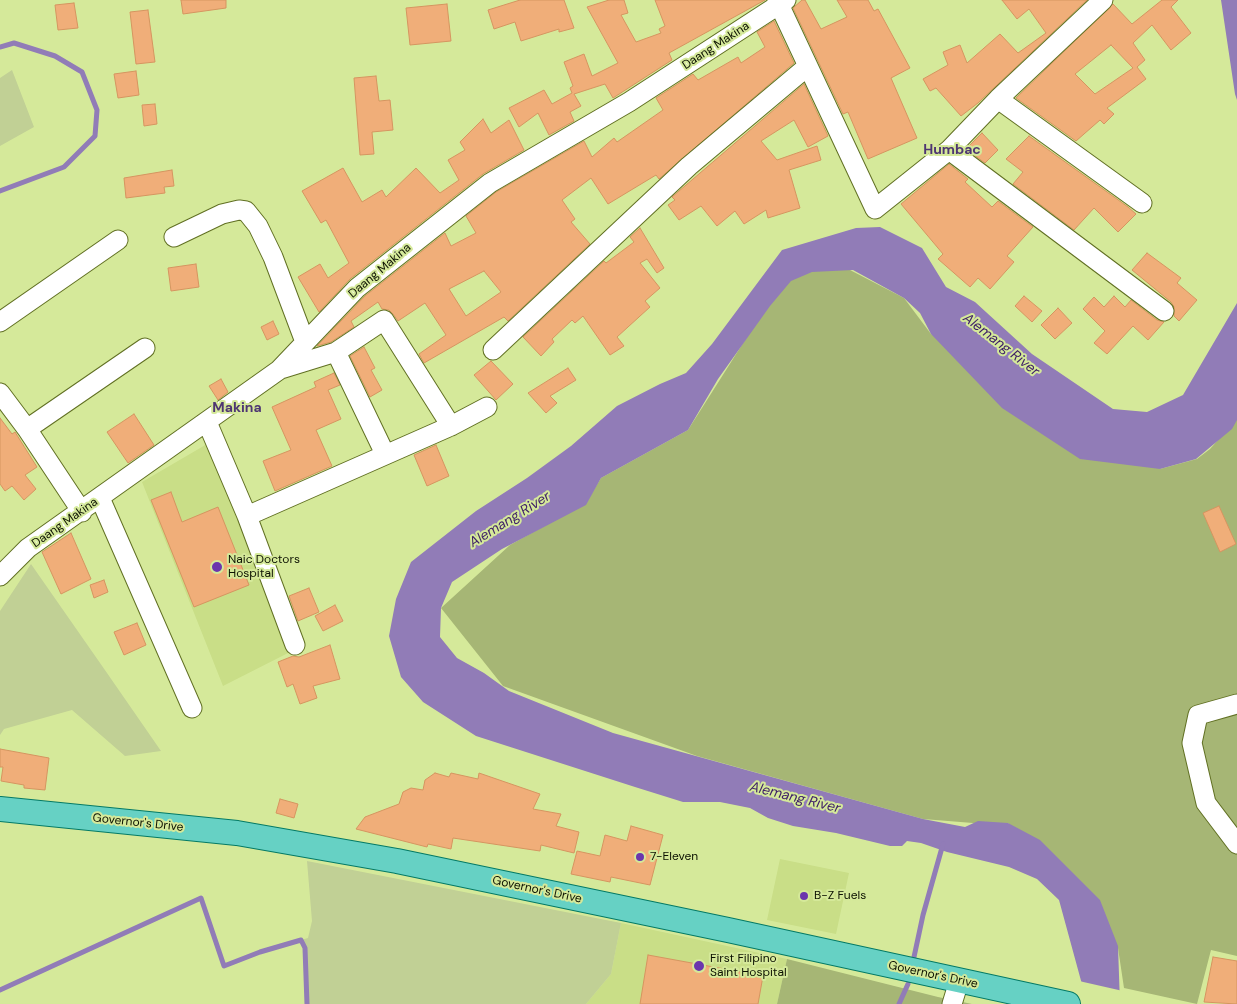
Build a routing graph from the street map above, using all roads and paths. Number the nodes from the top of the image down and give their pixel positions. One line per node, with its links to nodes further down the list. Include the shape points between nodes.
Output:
1 (1103, 0): 4 (street)
2 (781, 2): 3 (street); 11 (street, Daang Makina, via 630,102 490,183 357,288)
3 (808, 66): 5 (street, via 875,209); 13 (street, via 689,166)
4 (998, 98): 5 (street); 6 (street)
5 (949, 150): 9 (street)
6 (1142, 203)
7 (174, 237): 11 (street, via 222,214 246,211 258,226 272,257)
8 (118, 240): 10 (street)
9 (1164, 311)
10 (0, 322)
11 (305, 342): 15 (street, Daang Makina)
12 (145, 348): 20 (street)
13 (493, 350)
14 (336, 352): 15 (street); 19 (street, via 384,320); 21 (street)
15 (279, 370): 18 (street, Daang Makina)
16 (0, 393): 20 (street)
17 (487, 407): 19 (street)
18 (207, 422): 22 (street, Daang Makina); 24 (street)
19 (451, 426): 21 (street)
20 (27, 429): 23 (street)
21 (385, 454): 24 (street)
22 (100, 498): 23 (street, Daang Makina); 28 (street)
23 (82, 512): 25 (street, Daang Makina, via 28,548)
24 (247, 516): 26 (street)
25 (0, 576)
26 (295, 646)
27 (1237, 704): 30 (street, via 1198,716 1192,743 1206,803)
28 (192, 708)
29 (0, 809): 31 (main road, Governor's Drive, via 237,833 397,861)
30 (1237, 844)
31 (959, 981): 32 (street); 33 (main road, Governor's Drive)
32 (952, 1004)
33 (1068, 1004)

